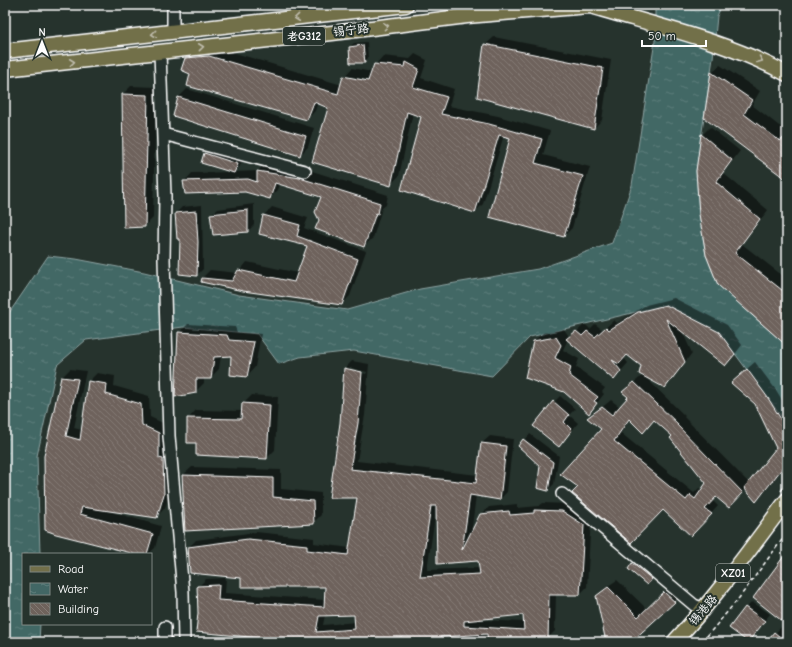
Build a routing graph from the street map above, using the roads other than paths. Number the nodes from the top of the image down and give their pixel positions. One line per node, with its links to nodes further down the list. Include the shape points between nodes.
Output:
1 (173, 5): 4 (street)
2 (406, 5): 4 (main road, 锡宁路 / 老G312, one-way to 4)
3 (596, 5): 6 (main road, 锡宁路 / 老G312, one-way to 3, via 467,16); 8 (main road, one-way to 8, via 731,49)
4 (173, 32): 5 (main road, 锡宁路 / 老G312, one-way to 5)
5 (5, 51)
6 (160, 52): 7 (main road, 锡宁路 / 老G312, one-way to 6); 9 (street)
7 (5, 69)
8 (787, 74)
9 (163, 134): 10 (street); 17 (street, via 169,436 183,592)
10 (305, 172)
11 (562, 494): 14 (street, via 694,605)
12 (787, 500): 14 (main road, 锡港路 / XZ01)
13 (787, 515): 19 (main road, 锡港路 / XZ01, via 730,591)
14 (704, 609): 18 (main road, 锡港路 / XZ01)
15 (166, 628): 16 (street)
16 (165, 642)
17 (184, 642)
18 (674, 642)
19 (687, 642)

